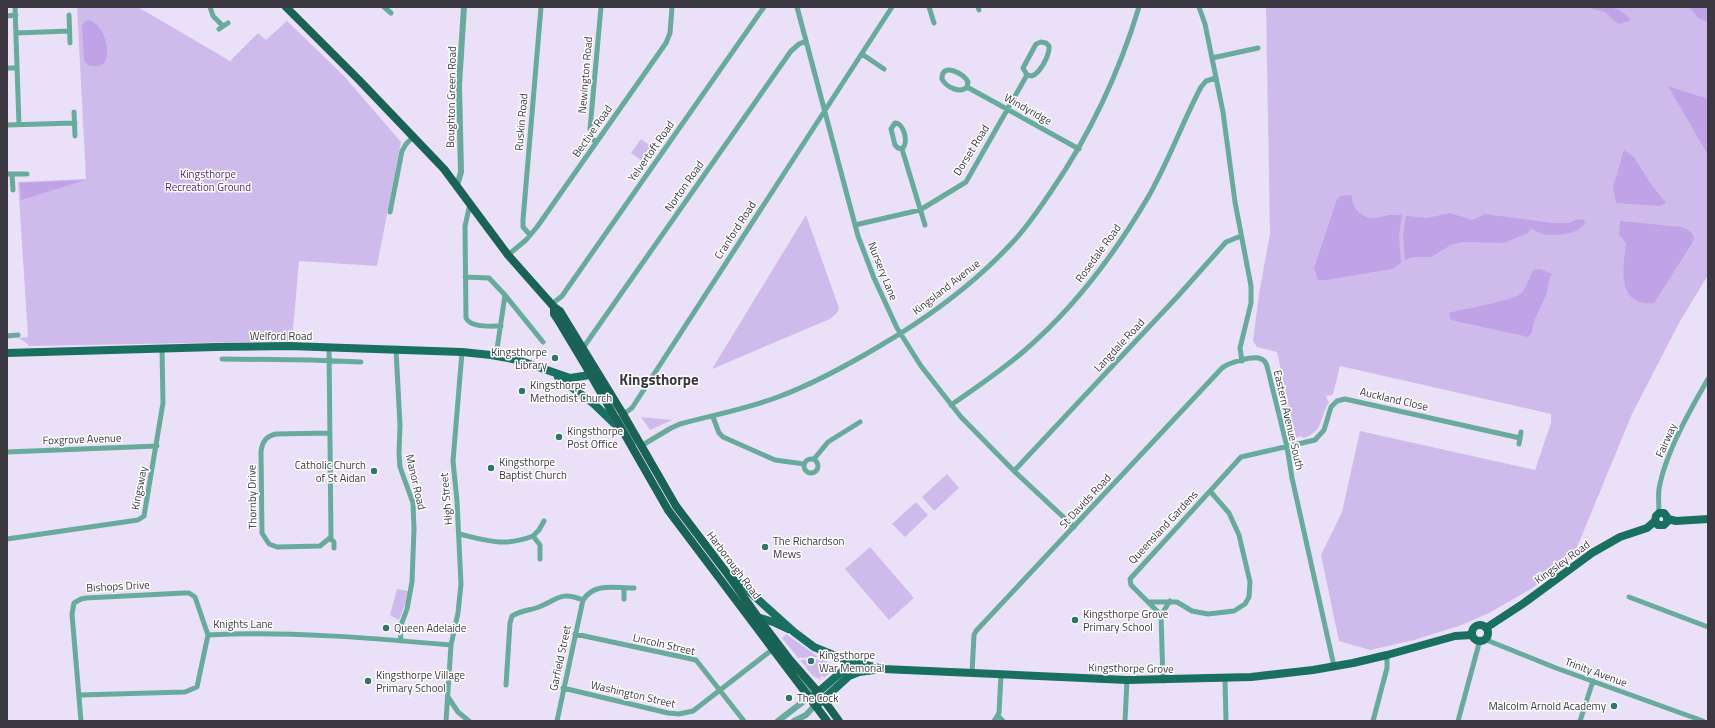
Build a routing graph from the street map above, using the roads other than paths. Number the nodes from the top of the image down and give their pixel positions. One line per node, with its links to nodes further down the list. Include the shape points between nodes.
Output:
1 (15, 7): 18 (street)
2 (210, 7): 19 (street, via 221,28)
3 (286, 7): 41 (highway)
4 (386, 7): 15 (street)
5 (464, 7): 47 (street, Boughton Green Road, via 459,86 461,172)
6 (541, 7): 54 (street, Ruskin Road, via 523,220 523,227)
7 (601, 7): 42 (street, Newington Road, via 590,129)
8 (672, 7): 42 (street, Bective Road, via 668,38)
9 (764, 7): 59 (street, Yelvertoft Road)
10 (797, 7): 23 (street, Nursery Lane)
11 (892, 7): 26 (street, Cranford Road)
12 (929, 7): 20 (street)
13 (1139, 7): 44 (street, Kingsland Avenue, via 1108,92)
14 (1199, 7): 27 (street)
15 (391, 13)
16 (69, 15): 21 (street)
17 (7, 16): 18 (street)
18 (16, 16): 22 (street)
19 (228, 23)
20 (934, 23)
21 (69, 31): 22 (street); 24 (street)
22 (16, 33): 29 (street)
23 (806, 41): 34 (street, Nursery Lane); 67 (street, Norton Road, via 791,51)
24 (70, 42)
25 (1258, 48): 27 (street)
26 (862, 54): 30 (street); 34 (street, Cranford Road)
27 (1212, 58): 32 (street)
28 (7, 68): 29 (street)
29 (17, 68): 39 (street)
30 (884, 69)
31 (1027, 75): 31 (street, via 1024,68 1036,44 1046,43 1049,52 1037,73); 35 (street, Dorset Road)
32 (1216, 78): 55 (street); 80 (street, Rosedale Road, via 1206,81 1201,87 1147,198 1117,247 1082,293 1024,351)
33 (967, 87): 33 (street, Windyridge, via 959,90 945,84 942,79 943,73 950,70 964,77 968,82); 35 (street, Windyridge)
34 (825, 110): 52 (street, Nursery Lane); 81 (street, Cranford Road, via 632,408)
35 (1008, 110): 44 (street, Windyridge); 50 (street, Dorset Road, via 966,182)
36 (74, 112): 37 (street)
37 (75, 123): 39 (street); 40 (street)
38 (7, 125): 39 (street)
39 (19, 125)
40 (76, 136)
41 (413, 137): 47 (highway); 51 (street, via 402,151)
42 (596, 143): 54 (street, Bective Road)
43 (902, 149): 43 (street, via 895,145 891,129 894,123 900,124 903,131 906,142); 50 (street)
44 (1079, 149): 61 (street, Kingsland Avenue, via 1044,202 1010,246 966,287)
45 (10, 174): 46 (street); 48 (street)
46 (27, 174)
47 (457, 186): 49 (highway)
48 (13, 190)
49 (470, 204): 56 (highway); 57 (street, via 464,226)
50 (920, 210): 52 (street, Dorset Road); 53 (street)
51 (390, 212)
52 (855, 225): 61 (street, Nursery Lane, via 874,278)
53 (925, 225)
54 (530, 235): 56 (street, Bective Road)
55 (1241, 236): 74 (street, via 1251,286 1251,303 1240,348); 96 (street, Langdale Road, via 1226,242)
56 (508, 255): 59 (highway)
57 (465, 277): 58 (street, via 489,278); 60 (street, via 468,322)
58 (504, 296): 60 (street); 64 (street)
59 (553, 306): 67 (highway, Harborough Road, via 560,311); 77 (highway, Harborough Road, via 554,314)
60 (501, 326): 71 (street)
61 (900, 334): 80 (street, Nursery Lane); 82 (street, Kingsland Avenue, via 806,386 752,406)
62 (18, 335): 63 (street)
63 (7, 336)
64 (543, 342)
65 (162, 348): 66 (main road, Welford Road); 70 (main road, Welford Road); 89 (street, Kingsway, via 163,403)
66 (329, 348): 68 (main road, Welford Road); 73 (street)
67 (583, 348): 78 (highway, Harborough Road)
68 (396, 350): 69 (main road, Welford Road); 128 (street, Manor Road, via 400,467 413,503 414,529 412,582 400,628)
69 (462, 352): 71 (main road, Welford Road); 104 (street, High Street, via 453,461)
70 (7, 353)
71 (496, 356): 76 (main road, Welford Road, via 525,362)
72 (222, 359): 73 (street)
73 (329, 360): 75 (street); 86 (street)
74 (1242, 361): 91 (street, Eastern Avenue South, via 1258,358 1266,363); 103 (street, St Davids Road, via 1230,363 1222,368)
75 (361, 362)
76 (552, 372): 77 (main road, Welford Road, via 570,378); 84 (main road, Welford Road, via 599,408)
77 (590, 375): 78 (main road, Welford Road); 84 (highway, Harborough Road)
78 (600, 377): 81 (highway, Harborough Road)
79 (1708, 379): 98 (street, Fairway, via 1664,471 1659,489)
80 (951, 405): 96 (street, Nursery Lane)
81 (623, 414): 90 (highway, Harborough Road); 92 (street, Harborough Road, via 621,418 633,441)
82 (713, 416): 90 (street, Kingsland Avenue, via 680,424); 95 (street, via 723,437 775,460)
83 (860, 422): 94 (street, via 828,442)
84 (623, 432): 92 (highway, Harborough Road)
85 (1521, 432): 87 (street)
86 (329, 433): 106 (street, via 332,528); 106 (street, Thornby Drive, via 273,434 264,441 261,452 262,533 267,542 278,547 315,547 324,544)
87 (1520, 438): 88 (street); 91 (street, Auckland Close, via 1345,399 1331,407 1324,430 1318,439)
88 (1519, 444)
89 (157, 446): 93 (street, Foxgrove Avenue); 107 (street, Kingsway, via 146,513 142,519)
90 (641, 446): 110 (highway, Harborough Road, via 680,512)
91 (1287, 447): 97 (street, Queensland Gardens, via 1241,458); 133 (street, Eastern Avenue South)
92 (633, 450): 118 (highway, Harborough Road, via 668,510)
93 (7, 452)
94 (814, 459): 95 (street, via 807,460); 95 (street, via 818,465 818,470 814,473 807,472)
95 (804, 464)
96 (1014, 471): 103 (street, Nursery Lane)
97 (1210, 491): 116 (street, via 1229,513 1239,535 1250,582 1249,598 1234,611 1208,614 1200,614); 117 (street, Queensland Gardens, via 1130,579 1131,585)
98 (1659, 513): 99 (main road, Kingsley Road, via 1666,514); 102 (main road)
99 (1668, 519): 100 (main road, Kingsley Road, via 1676,522); 102 (main road, Kingsley Road, via 1664,525 1658,525)
100 (1708, 519)
101 (544, 521): 105 (street)
102 (1655, 521): 122 (main road, Kingsley Road, via 1646,528 1620,537 1592,553)
103 (1074, 527): 135 (street, St Davids Road, via 976,631)
104 (459, 534): 105 (street, via 489,542 517,542); 129 (street, High Street, via 458,613)
105 (533, 536): 109 (street, via 540,545)
106 (330, 538): 108 (street, via 334,542)
107 (7, 539)
108 (334, 548)
109 (540, 559)
110 (726, 572): 120 (highway, Harborough Road); 123 (main road, Kingsthorpe Grove)
111 (624, 588): 112 (street); 114 (street); 115 (street, via 598,588 591,591)
112 (634, 588)
113 (1629, 597): 121 (street)
114 (624, 599)
115 (583, 600): 124 (street, Garfield Street); 141 (street, via 574,596 560,596 539,607 512,616)
116 (1170, 601): 117 (street); 119 (street)
117 (1148, 602): 119 (street, Queensland Gardens)
118 (743, 610): 120 (main road, Kingsthorpe Grove); 130 (highway, Harborough Road)
119 (1161, 615): 139 (street)
120 (759, 618): 123 (main road, Kingsthorpe Grove); 147 (highway, Harborough Road)
121 (1708, 627)
122 (1486, 628): 126 (main road, via 1475,626); 127 (main road, via 1487,634)
123 (794, 632): 132 (main road, Kingsthorpe Grove, via 822,651)
124 (575, 634): 142 (street, Garfield Street); 143 (street, Lincoln Street, via 693,659)
125 (208, 635): 128 (street, Knights Lane, via 238,633 338,636); 145 (street, Knights Lane, via 199,684 194,689 162,693); 145 (street, Bishops Drive, via 196,601 189,593 81,599 74,603 72,614)
126 (1472, 635): 127 (main road, via 1475,639); 131 (main road, Kingsthorpe Grove, via 1455,636)
127 (1482, 640): 140 (street, Trinity Avenue); 164 (street)
128 (401, 641): 129 (street, Knights Lane)
129 (451, 645): 146 (street, High Street)
130 (773, 649): 143 (street, Washington Street); 144 (highway, Harborough Road)
131 (1387, 655): 133 (main road, Kingsthorpe Grove); 163 (street, via 1387,668)
132 (857, 664): 134 (main road, Kingsthorpe Grove); 147 (main road, via 846,668)
133 (1334, 666): 137 (main road, Kingsthorpe Grove)
134 (883, 669): 135 (main road, Kingsthorpe Grove); 147 (main road, via 854,674)
135 (972, 673): 136 (main road, Kingsthorpe Grove)
136 (1001, 675): 138 (main road, Kingsthorpe Grove); 148 (street)
137 (1225, 679): 139 (main road, Kingsthorpe Grove); 162 (street)
138 (1128, 680): 139 (main road, Kingsthorpe Grove); 161 (street)
139 (1163, 681)
140 (1592, 681): 165 (street); 166 (street, Trinity Avenue)
141 (506, 685)
142 (563, 688): 143 (street, Washington Street, via 679,714 693,710); 152 (street, Garfield Street)
143 (721, 690): 153 (street, Lincoln Street)
144 (804, 691): 147 (highway, Harborough Road); 154 (street, via 804,701)
145 (80, 695): 149 (street, Bishops Drive)
146 (448, 697): 150 (street, High Street); 151 (street, via 458,712)
147 (816, 698): 155 (street); 156 (street, via 808,713); 157 (highway, Harborough Road); 158 (highway, Harborough Road)
148 (998, 716): 159 (street); 160 (street)
149 (81, 721)
150 (446, 721)
151 (469, 721)
152 (557, 721)
153 (744, 721)
154 (778, 721)
155 (784, 721)
156 (794, 721)
157 (827, 721)
158 (839, 721)
159 (994, 721)
160 (1003, 721)
161 (1125, 721)
162 (1226, 721)
163 (1372, 721)
164 (1458, 721)
165 (1580, 721)
166 (1702, 721)

